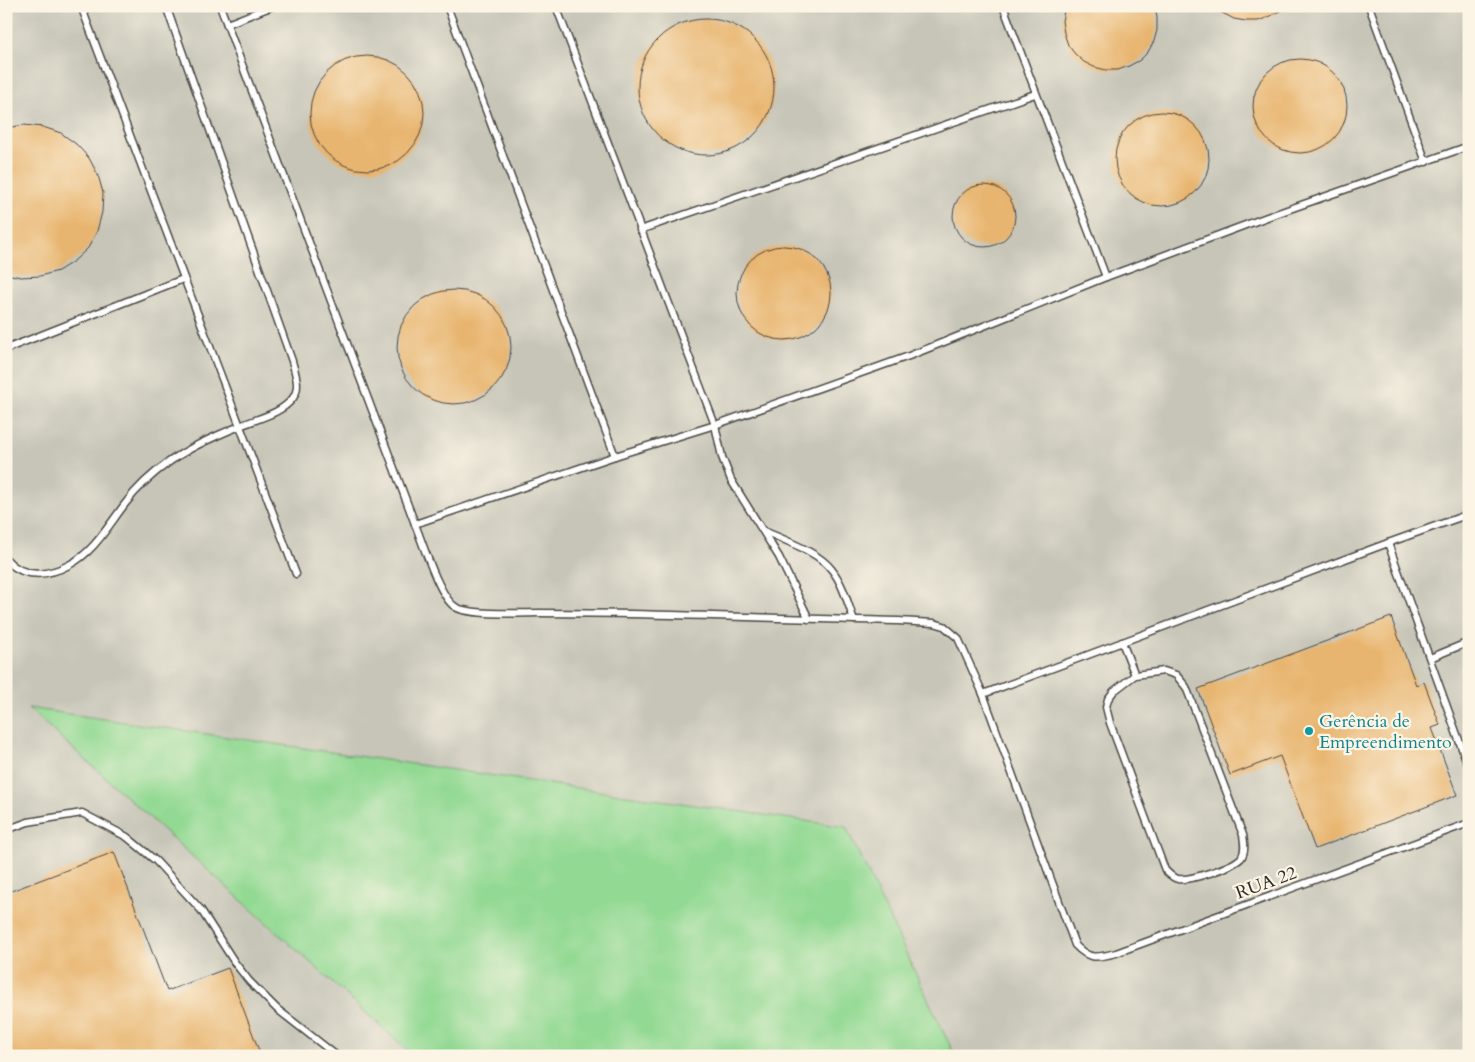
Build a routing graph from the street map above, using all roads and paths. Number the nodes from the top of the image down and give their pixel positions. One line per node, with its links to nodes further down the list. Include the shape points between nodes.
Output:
1 (81, 6): 15 (lane)
2 (166, 6): 18 (lane, via 297,381 294,397 286,405)
3 (220, 6): 9 (lane)
4 (273, 6): 9 (lane)
5 (447, 6): 19 (lane)
6 (556, 6): 13 (lane)
7 (1003, 6): 10 (lane)
8 (1369, 6): 12 (lane)
9 (227, 24): 21 (lane)
10 (1035, 94): 13 (lane); 14 (lane)
11 (1469, 146): 12 (lane)
12 (1426, 162): 14 (lane)
13 (640, 230): 17 (lane)
14 (1106, 277): 17 (lane, via 909,356)
15 (184, 279): 16 (lane); 18 (lane)
16 (6, 349)
17 (715, 425): 19 (lane); 22 (lane, via 731,480)
18 (239, 426): 24 (lane, via 190,448 148,478 89,551 70,565 51,573 35,574 17,569); 25 (lane)
19 (615, 456): 21 (lane)
20 (1469, 514): 23 (lane)
21 (415, 524): 26 (lane, via 443,593 453,606 462,610)
22 (763, 531): 26 (lane); 27 (lane, via 804,550 830,567)
23 (1388, 543): 28 (lane); 30 (lane)
24 (6, 559)
25 (296, 574)
26 (809, 619): 27 (lane)
27 (854, 620): 32 (lane, via 944,626 958,638)
28 (1122, 642): 31 (lane); 32 (lane)
29 (1469, 642): 30 (lane)
30 (1430, 658): 33 (lane)
31 (1135, 675): 31 (lane, via 1172,673 1186,687 1243,834 1244,852 1233,864 1180,879 1165,870 1107,713 1110,695)
32 (983, 694): 34 (lane, RUA 22, via 1075,945 1090,957 1116,953)
33 (1469, 768)
34 (1469, 823)
35 (6, 830): 36 (lane, via 28,822 82,814 127,837 161,866 201,910 249,981 277,1009)
36 (337, 1056)

